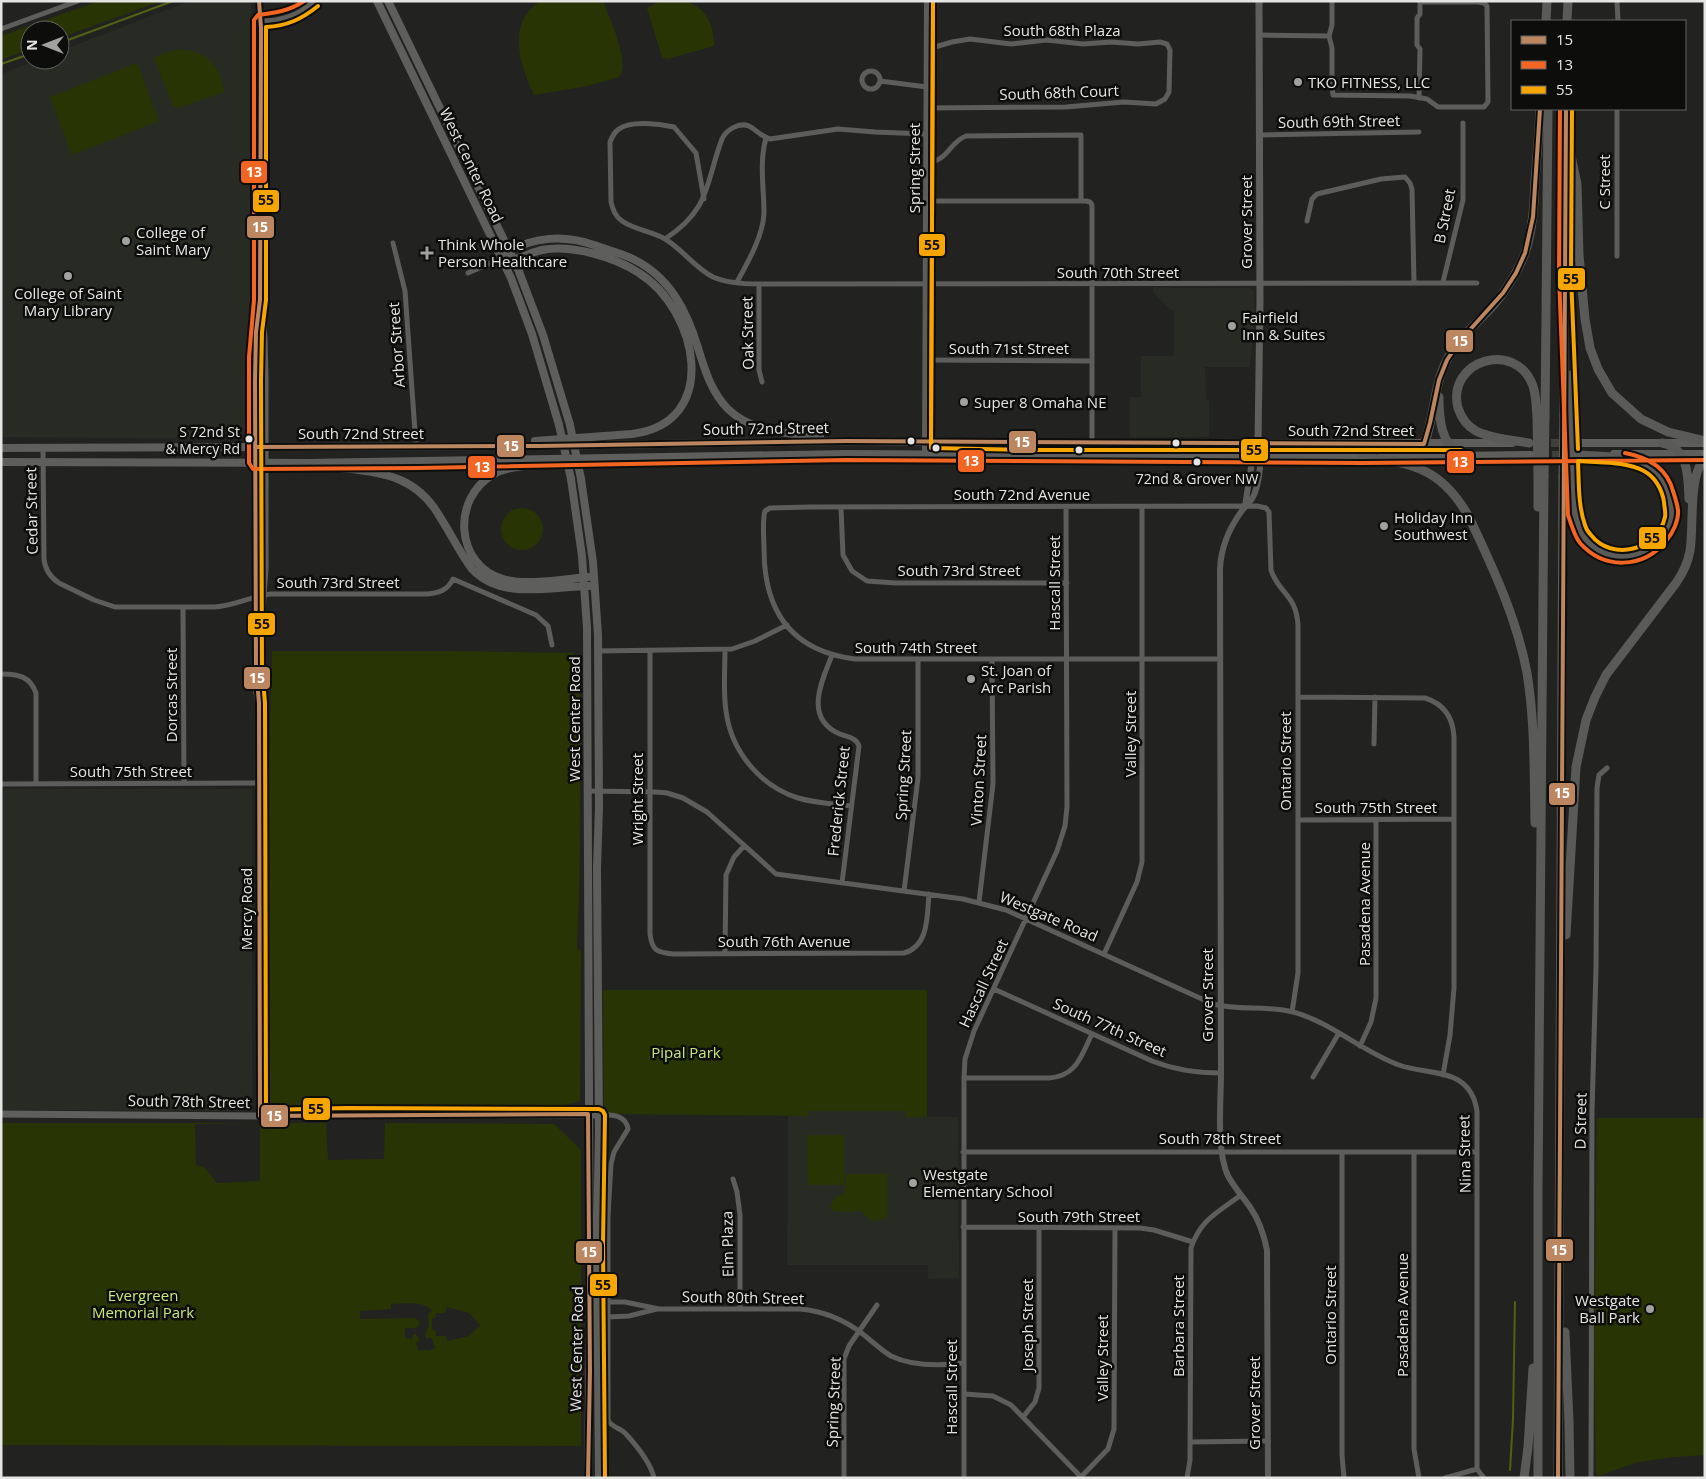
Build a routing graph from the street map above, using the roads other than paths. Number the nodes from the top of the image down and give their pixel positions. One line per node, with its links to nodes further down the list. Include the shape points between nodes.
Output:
1 (78, 1): 13 (street)
2 (259, 1): 17 (main road, Mercy Road)
3 (314, 1): 17 (street, via 291,17)
4 (377, 1): 46 (main road, West Center Road)
5 (388, 1): 44 (main road, West Center Road)
6 (927, 1): 21 (street, Spring Street)
7 (1259, 1): 19 (main road, Grover Street)
8 (1332, 1): 20 (street)
9 (1548, 1): 14 (highway)
10 (1568, 1): 15 (highway)
11 (1617, 1): 16 (street)
12 (1420, 2): 25 (street, via 1417,18); 25 (street, via 1486,4 1488,102 1481,108 1438,108 1427,99)
13 (65, 4): 18 (street)
14 (1547, 20)
15 (1568, 20)
16 (1618, 20)
17 (260, 21): 57 (main road, Mercy Road)
18 (1, 29)
19 (1259, 35): 20 (street); 35 (main road, Grover Street)
20 (1329, 36): 25 (street, via 1333,95)
21 (927, 47): 22 (street, South 68th Plaza, via 970,40 1011,44 1047,40 1083,44 1160,42 1167,44 1170,50); 24 (street, Spring Street)
22 (1169, 74): 26 (street, South 68th Court, via 1167,97 1156,104 1124,102 1066,108)
23 (880, 81): 24 (street)
24 (927, 86): 26 (street, Spring Street)
25 (1419, 98)
26 (927, 108): 34 (street, Spring Street)
27 (1540, 110): 61 (highway, via 1533,212 1525,252 1502,294 1452,351)
28 (1548, 110): 62 (highway)
29 (1566, 110): 32 (highway)
30 (1618, 110): 45 (street, C Street)
31 (1464, 123): 51 (street, B Street, via 1463,200)
32 (1565, 128): 66 (highway, via 1577,184 1583,299 1590,348 1598,369 1612,393 1641,419 1668,432); 95 (highway, bridge)
33 (1419, 132): 35 (street, South 69th Street)
34 (926, 134): 36 (street, via 838,129 780,139); 37 (street, Spring Street)
35 (1260, 135): 56 (main road, Grover Street)
36 (766, 138): 38 (street, via 742,125 724,135); 49 (street, via 762,175 764,214 756,242)
37 (926, 163): 39 (street, Spring Street); 40 (street, via 940,159 966,136 1081,135)
38 (704, 199): 42 (street, via 694,214); 42 (street, via 696,153 674,127 629,125 617,131 610,142 611,202 615,215 627,224)
39 (926, 201): 40 (street); 54 (street, Spring Street)
40 (1081, 201): 55 (street, via 1090,202 1093,207)
41 (1307, 221): 50 (street, via 1317,194 1386,178 1405,177 1412,189)
42 (665, 239): 49 (street, South 70th Street, via 707,273)
43 (393, 243): 73 (street, Arbor Street, via 405,291)
44 (510, 251): 46 (main road); 47 (main road, West Center Road); 63 (main road, via 540,240 570,238 640,263 662,280 682,305 708,379 729,409 762,428)
45 (1617, 256)
46 (502, 258): 47 (main road); 48 (street); 104 (main road, West Center Road, bridge, via 532,334 559,426 571,479)
47 (514, 259): 74 (main road, via 545,250 574,249 626,266 646,278 669,302 684,332 692,363 689,390 675,415 646,432); 103 (main road, West Center Road, bridge, via 545,340 570,425 582,479)
48 (468, 273)
49 (737, 282): 53 (street, South 70th Street)
50 (1414, 282): 51 (street, South 70th Street); 56 (street, South 70th Street)
51 (1443, 282): 52 (street, South 70th Street)
52 (1477, 282)
53 (759, 284): 54 (street, South 70th Street); 60 (street, Oak Street, via 759,370)
54 (926, 284): 55 (street, South 70th Street); 58 (street, Spring Street)
55 (1092, 284): 56 (street, South 70th Street); 59 (street)
56 (1260, 284): 67 (main road, Grover Street)
57 (260, 300): 75 (main road, Mercy Road, via 255,357); 76 (main road, Mercy Road, via 265,347)
58 (926, 360): 59 (street, South 71st Street); 64 (street, Spring Street)
59 (1092, 361): 65 (street)
60 (762, 382)
61 (1438, 385): 71 (highway); 72 (highway, via 1441,424)
62 (1541, 416): 68 (highway, via 1531,381 1521,368 1509,362 1497,359 1480,362 1460,382 1457,404 1470,427 1492,437); 146 (highway, bridge)
63 (846, 441): 64 (main road, South 72nd Street); 74 (main road, South 72nd Street)
64 (925, 441): 65 (main road, South 72nd Street); 79 (street, Spring Street)
65 (1092, 442): 67 (main road, South 72nd Street); 84 (main road)
66 (1705, 442): 70 (main road)
67 (1258, 443): 71 (main road, South 72nd Street); 85 (main road, Grover Street)
68 (1530, 443): 72 (main road, South 72nd Street)
69 (1577, 443): 70 (main road)
70 (1662, 443): 80 (highway)
71 (1424, 444): 72 (main road, South 72nd Street)
72 (1448, 444): 86 (highway)
73 (416, 446): 74 (main road, South 72nd Street); 76 (main road, South 72nd Street)
74 (459, 446)
75 (255, 447): 76 (main road, South 72nd Street); 78 (main road, South 72nd Street); 92 (main road, Mercy Road)
76 (265, 447): 93 (main road, Mercy Road)
77 (1, 448): 78 (main road, South 72nd Street)
78 (43, 449): 91 (street, Cedar Street)
79 (925, 454): 84 (main road, South 72nd Street); 87 (main road, South 72nd Street)
80 (1681, 454): 81 (main road); 83 (main road); 101 (highway, via 1689,496)
81 (1705, 454)
82 (1531, 455): 86 (main road, South 72nd Street)
83 (1579, 455): 95 (highway, via 1636,461 1657,473 1668,491 1671,504 1670,521 1662,537 1646,551 1630,557 1610,556 1594,549 1582,537 1575,522)
84 (1080, 456): 85 (main road, South 72nd Street)
85 (1257, 456): 88 (main road, South 72nd Street); 96 (street, Grover Street, via 1259,478 1254,496)
86 (1462, 456): 88 (main road, South 72nd Street)
87 (646, 457): 94 (main road, South 72nd Street); 104 (main road, via 513,468 496,473 472,495 466,509 464,533 470,551 485,570 501,579 518,582)
88 (1362, 457): 146 (highway, via 1410,464 1432,474 1450,489 1470,519 1510,612 1524,658 1530,702)
89 (1705, 459): 101 (highway, via 1695,480)
90 (1, 462): 91 (main road, South 72nd Street)
91 (43, 462): 92 (main road, South 72nd Street); 102 (street, Cedar Street, via 44,559)
92 (255, 463): 93 (main road, South 72nd Street); 108 (main road, Mercy Road)
93 (265, 463): 94 (main road, South 72nd Street); 108 (main road, Mercy Road, via 265,569)
94 (308, 463): 106 (main road, via 381,473 422,493 472,569 492,584 507,589)
95 (1568, 477): 148 (highway)
96 (1245, 506): 98 (street, South 72nd Avenue); 100 (street, South 72nd Avenue, via 1266,508); 118 (street, Grover Street, via 1231,526 1221,554)
97 (1066, 507): 98 (street, South 72nd Avenue); 99 (street, South 72nd Avenue); 105 (street, Hascall Street)
98 (1142, 507): 117 (street, Valley Street)
99 (841, 508): 105 (street, South 73rd Street, via 843,555 847,565 863,579 876,582); 110 (street, South 72nd Avenue, via 767,509 764,515 766,581 774,606)
100 (1269, 518): 123 (street, Ontario Street, via 1271,570 1293,602 1297,614)
101 (1690, 552): 148 (highway, via 1676,583 1606,675 1583,731 1576,767)
102 (48, 573): 109 (street, South 73rd Street, via 59,583 109,606)
103 (594, 576): 104 (main road); 107 (main road, West Center Road)
104 (584, 578): 106 (main road, West Center Road)
105 (1066, 582): 116 (street, Hascall Street)
106 (585, 586): 107 (main road); 130 (main road, West Center Road)
107 (595, 586): 114 (main road, West Center Road)
108 (259, 595): 109 (street, South 73rd Street, via 224,607); 111 (street, South 73rd Street, via 428,594 442,591 453,579 536,614 548,626); 128 (main road, Mercy Road)
109 (183, 608): 127 (street, Dorcas Street)
110 (787, 625): 113 (street, via 743,646); 115 (street, South 74th Street, via 807,643)
111 (552, 645)
112 (650, 650): 113 (street); 114 (street); 132 (street, Wright Street)
113 (725, 650): 133 (street, via 727,719 735,743 748,764 766,782 790,795)
114 (598, 651): 131 (main road, West Center Road)
115 (832, 655): 119 (street, South 74th Street, via 855,660); 133 (street, Frederick Street, via 819,689 818,702 827,726 858,743)
116 (1067, 659): 117 (street, South 74th Street); 120 (street, South 74th Street); 142 (street, Hascall Street, via 1065,826)
117 (1142, 659): 118 (street, South 74th Street); 145 (street, Valley Street, via 1142,862 1137,882)
118 (1220, 659): 149 (street, Grover Street)
119 (918, 660): 120 (street, South 74th Street); 139 (street, Spring Street, via 918,778)
120 (992, 660): 141 (street, Vinton Street, via 992,784)
121 (1, 674): 126 (street, via 22,676 34,687 37,697)
122 (1375, 697): 123 (street); 124 (street); 134 (street, via 1425,698 1444,709 1450,718 1454,728)
123 (1298, 698): 135 (street, Ontario Street)
124 (1374, 744)
125 (1606, 768): 203 (street, D Street, via 1597,782)
126 (36, 783): 127 (street, South 75th Street); 129 (street, South 75th Street)
127 (184, 783): 128 (street, South 75th Street)
128 (260, 783): 161 (main road, Mercy Road)
129 (1, 784)
130 (589, 791): 131 (street, Westgate Road); 159 (main road, West Center Road)
131 (599, 791): 132 (street, Westgate Road); 160 (main road, West Center Road)
132 (650, 792): 137 (street, Westgate Road, via 672,794 695,804); 143 (street, Wright Street, via 650,934)
133 (851, 806): 138 (street, Frederick Street)
134 (1454, 819): 136 (street, South 75th Street); 155 (street, via 1454,988)
135 (1298, 820): 136 (street, South 75th Street); 150 (street, Ontario Street, via 1298,973)
136 (1376, 820): 153 (street, Pasadena Avenue, via 1376,998 1372,1022)
137 (744, 846): 138 (street, Westgate Road, via 776,874); 144 (street, via 734,857 726,875)
138 (842, 883): 139 (street, Westgate Road)
139 (904, 891): 140 (street, Westgate Road)
140 (929, 894): 141 (street, Westgate Road); 144 (street, South 76th Avenue, via 924,935 909,951)
141 (979, 902): 142 (street, Westgate Road)
142 (1026, 918): 145 (street, Westgate Road); 147 (street, Hascall Street)
143 (653, 947): 144 (street, South 76th Avenue, via 664,953)
144 (725, 953)
145 (1104, 954): 149 (street, Westgate Road)
146 (1540, 962): 174 (highway)
147 (994, 989): 152 (street, South 77th Street); 157 (street, Hascall Street, via 970,1042)
148 (1561, 1005): 169 (highway)
149 (1221, 1006): 150 (street, Westgate Road); 154 (street, Grover Street)
150 (1292, 1012): 151 (street, Westgate Road)
151 (1339, 1033): 153 (street, Westgate Road); 156 (street)
152 (1092, 1034): 154 (street, South 77th Street, via 1165,1066 1192,1072); 157 (street, via 1076,1066 1062,1076)
153 (1360, 1046): 155 (street, Westgate Road, via 1399,1065)
154 (1221, 1073): 163 (street, Grover Street)
155 (1443, 1075): 166 (street, Nina Street, via 1464,1085 1473,1097 1477,1111)
156 (1313, 1077)
157 (964, 1078): 162 (street, Hascall Street)
158 (1, 1114): 161 (main road, South 78th Street)
159 (588, 1114): 160 (main road, South 78th Street); 161 (main road, South 78th Street); 188 (main road, West Center Road)
160 (600, 1115): 175 (street, South 78th Street, via 623,1118 628,1125 611,1160); 189 (main road, West Center Road, via 597,1244)
161 (260, 1116)
162 (963, 1152): 163 (street, South 78th Street); 170 (street, Hascall Street)
163 (1222, 1152): 164 (street, South 78th Street); 168 (street, Grover Street, via 1228,1175)
164 (1342, 1152): 165 (street, South 78th Street); 195 (street, Ontario Street)
165 (1414, 1152): 166 (street, South 78th Street); 196 (street, Pasadena Avenue, via 1414,1449)
166 (1477, 1152): 186 (street, Nina Street)
167 (732, 1179): 178 (street, Elm Plaza, via 740,1215)
168 (1241, 1195): 173 (street, Barbara Street, via 1207,1219); 184 (street, Grover Street, via 1259,1224 1267,1250)
169 (1560, 1220): 201 (highway); 202 (highway)
170 (963, 1228): 171 (street, South 79th Street); 181 (street, Hascall Street)
171 (1039, 1228): 172 (street, South 79th Street); 183 (street, Joseph Street, via 1039,1388 1035,1402)
172 (1115, 1228): 173 (street, South 79th Street, via 1148,1229); 187 (street, Valley Street, via 1114,1429 1108,1449)
173 (1193, 1242): 185 (street, Barbara Street, via 1190,1254)
174 (1539, 1283): 199 (highway); 200 (highway)
175 (608, 1302): 177 (street, South 80th Street); 179 (street)
176 (877, 1305): 180 (street, Spring Street)
177 (659, 1309): 178 (street, South 80th Street); 179 (street, South 80th Street)
178 (740, 1309): 180 (street, South 80th Street, via 815,1311 836,1318)
179 (608, 1317): 190 (street, via 608,1420 628,1436 651,1467)
180 (859, 1332): 181 (street, South 80th Street, via 883,1351 902,1360 923,1364); 191 (street, Spring Street, via 844,1359)
181 (963, 1363): 182 (street, Hascall Street)
182 (964, 1394): 183 (street, via 999,1398); 192 (street, Hascall Street)
183 (1023, 1417): 187 (street)
184 (1268, 1441): 185 (street); 194 (street, Grover Street)
185 (1190, 1442): 193 (street, Barbara Street)
186 (1477, 1469): 197 (street); 198 (street)
187 (1081, 1477)
188 (588, 1478)
189 (599, 1478)
190 (654, 1478)
191 (844, 1478)
192 (964, 1478)
193 (1187, 1478)
194 (1268, 1478)
195 (1344, 1478)
196 (1419, 1478)
197 (1445, 1478)
198 (1484, 1478)
199 (1524, 1478)
200 (1538, 1478)
201 (1558, 1478)
202 (1570, 1478)
203 (1591, 1478)

